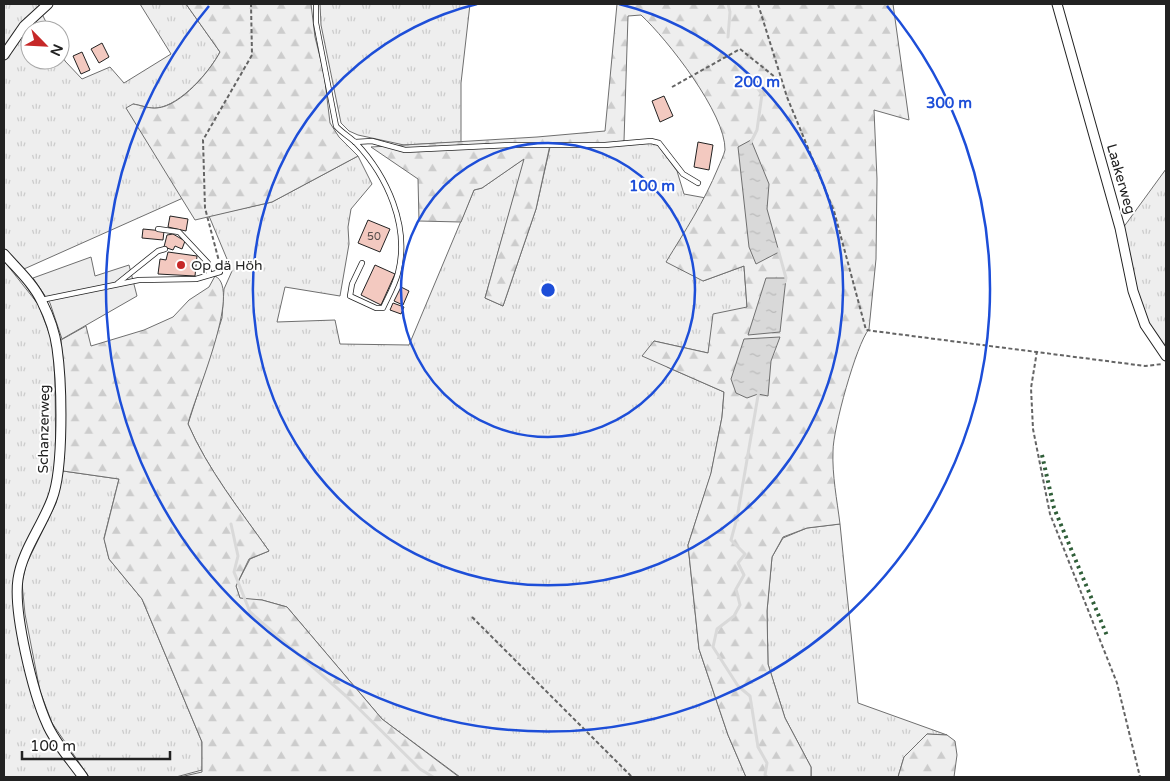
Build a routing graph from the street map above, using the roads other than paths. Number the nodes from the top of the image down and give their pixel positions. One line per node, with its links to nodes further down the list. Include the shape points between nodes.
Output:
1 (48, 4): 4 (street, via 24,26)
2 (316, 4): 5 (lane, via 316,22 336,126)
3 (1057, 4): 15 (street, Laakerweg, via 1120,228 1133,291 1145,325)
4 (4, 55)
5 (355, 142): 6 (lane, via 372,141 405,150 652,141 659,143 682,174); 10 (lane, via 389,189 398,222 398,272 384,308 376,308 350,296)
6 (698, 183)
7 (158, 228): 12 (lane, via 179,232 208,263)
8 (165, 249): 13 (lane)
9 (4, 254): 14 (street, Schanzerweg)
10 (362, 263)
11 (220, 272): 12 (lane)
12 (210, 275): 13 (lane)
13 (116, 284): 14 (lane)
14 (41, 300): 16 (street, Schanzerweg, via 57,348 59,472 53,499 23,561 17,597 35,691 47,726)
15 (1166, 356)
16 (83, 777)

